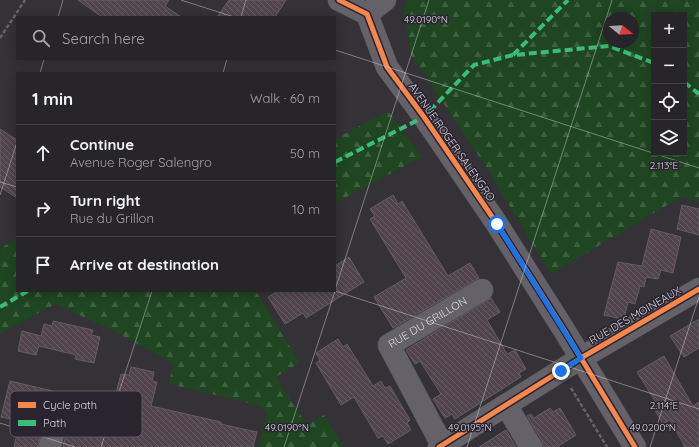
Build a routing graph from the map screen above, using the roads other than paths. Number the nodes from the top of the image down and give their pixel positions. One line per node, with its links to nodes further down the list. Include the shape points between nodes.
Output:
1 (339, 0): 3 (street)
2 (385, 0): 3 (street)
3 (367, 14): 6 (street, AVENUE ROGER SALENGRO, via 387,67 497,224)
4 (699, 289): 6 (street, RUE DES MOINEAUX)
5 (482, 290): 9 (street, RUE DU GRILLON, via 389,345)
6 (581, 358): 7 (street, RUE DU GRILLON); 12 (street, AVENUE ROGER SALENGRO)
7 (506, 405): 9 (street, RUE DU GRILLON); 11 (street)
8 (52, 437): 10 (street)
9 (440, 446)
10 (50, 447)
11 (531, 447)
12 (636, 447)

